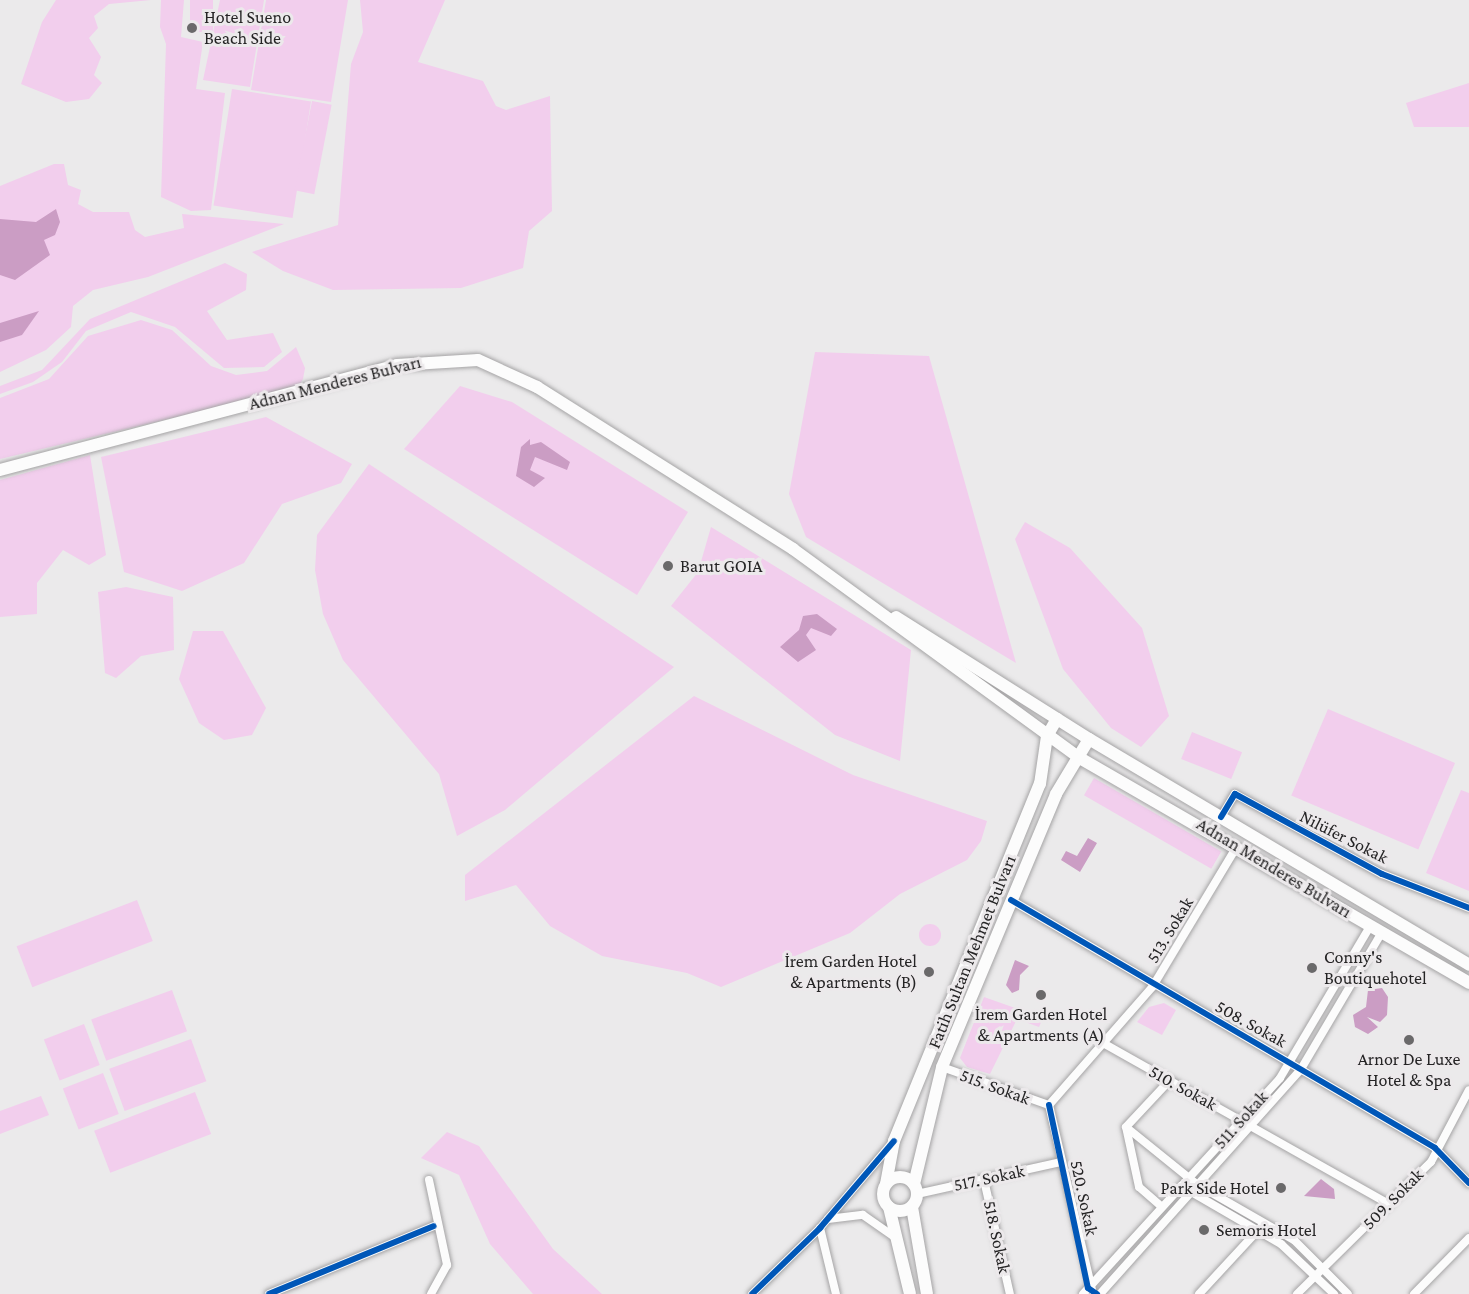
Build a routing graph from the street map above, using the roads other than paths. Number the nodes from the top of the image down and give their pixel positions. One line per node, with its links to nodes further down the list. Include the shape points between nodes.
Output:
1 (0, 470): 2 (main road, Adnan Menderes Bulvarı, via 397,365 478,360 537,387)
2 (861, 597): 3 (main road, Adnan Menderes Bulvarı); 4 (main road, Adnan Menderes Bulvarı)
3 (1057, 719): 4 (main road, Fatih Sultan Mehmet Bulvarı); 5 (main road, Adnan Menderes Bulvarı)
4 (1047, 736): 6 (main road, Adnan Menderes Bulvarı); 25 (main road, Fatih Sultan Mehmet Bulvarı, via 1040,784)
5 (1089, 739): 6 (main road, Fatih Sultan Mehmet Bulvarı); 7 (main road, Adnan Menderes Bulvarı)
6 (1078, 757): 8 (main road, Adnan Menderes Bulvarı); 9 (main road, Fatih Sultan Mehmet Bulvarı)
7 (1221, 817): 10 (street, Nilüfer Sokak, via 1235,794 1382,874); 12 (main road, Adnan Menderes Bulvarı)
8 (1237, 846): 11 (main road, Adnan Menderes Bulvarı); 14 (street, 513. Sokak)
9 (1011, 900): 14 (street, 508. Sokak); 17 (main road, Fatih Sultan Mehmet Bulvarı)
10 (1469, 908)
11 (1376, 929): 13 (main road, Adnan Menderes Bulvarı); 16 (street, 511. Sokak); 18 (street, 511. Sokak)
12 (1469, 965)
13 (1469, 983)
14 (1153, 986): 15 (street, 513. Sokak); 16 (street, 508. Sokak)
15 (1103, 1043): 19 (street, 510. Sokak); 21 (street, 513. Sokak)
16 (1290, 1063): 18 (street, 508. Sokak); 22 (street, 511. Sokak)
17 (942, 1067): 21 (street, 515. Sokak); 35 (main road, Fatih Sultan Mehmet Bulvarı)
18 (1301, 1069): 23 (street, 511. Sokak); 26 (street, 508. Sokak)
19 (1169, 1081): 22 (street, 510. Sokak); 24 (street)
20 (1469, 1090): 26 (street, 509. Sokak)
21 (1049, 1105): 27 (street, 520. Sokak)
22 (1240, 1120): 23 (street, 510. Sokak); 28 (street, 511. Sokak)
23 (1251, 1126): 33 (street, 511. Sokak); 37 (street, 510. Sokak)
24 (1126, 1127): 28 (street); 40 (street, via 1139,1187)
25 (894, 1141): 32 (main road, Fatih Sultan Mehmet Bulvarı); 41 (street)
26 (1435, 1148): 31 (street, 508. Sokak); 37 (street, 509. Sokak, via 1431,1162)
27 (1061, 1162): 29 (street, 517. Sokak); 50 (street, 520. Sokak)
28 (1189, 1177): 33 (street); 34 (street, 511. Sokak)
29 (984, 1179): 35 (street, 517. Sokak); 57 (street, 518. Sokak)
30 (429, 1180): 43 (street)
31 (1469, 1183)
32 (886, 1184): 35 (main road, via 900,1178); 38 (main road, Fatih Sultan Mehmet Bulvarı, via 883,1196)
33 (1198, 1185): 36 (street, 511. Sokak); 42 (street)
34 (1181, 1186): 36 (street); 40 (street, 511. Sokak)
35 (915, 1189): 39 (main road, Fatih Sultan Mehmet Bulvarı)
36 (1190, 1194): 45 (street); 58 (street, 511. Sokak)
37 (1389, 1204): 48 (street, 509. Sokak)
38 (889, 1207): 39 (main road, via 903,1211); 46 (main road, Fatih Sultan Mehmet Bulvarı)
39 (912, 1207): 56 (main road)
40 (1162, 1207): 50 (street, 511. Sokak)
41 (828, 1219): 44 (street); 46 (street, via 863,1215)
42 (1266, 1222): 45 (street); 48 (street)
43 (434, 1226): 52 (street); 53 (street, via 447,1265)
44 (820, 1228): 51 (street); 54 (street)
45 (1259, 1230): 49 (street); 59 (street)
46 (894, 1237): 55 (main road, Fatih Sultan Mehmet Bulvarı)
47 (1469, 1238): 63 (street)
48 (1323, 1269): 49 (street, 509. Sokak); 62 (street)
49 (1315, 1275): 60 (street, 509. Sokak); 61 (street)
50 (1086, 1291): 58 (street)
51 (756, 1292)
52 (274, 1293)
53 (431, 1294)
54 (836, 1294)
55 (910, 1294)
56 (927, 1294)
57 (1010, 1294)
58 (1099, 1294)
59 (1199, 1294)
60 (1297, 1294)
61 (1334, 1294)
62 (1348, 1294)
63 (1413, 1294)

